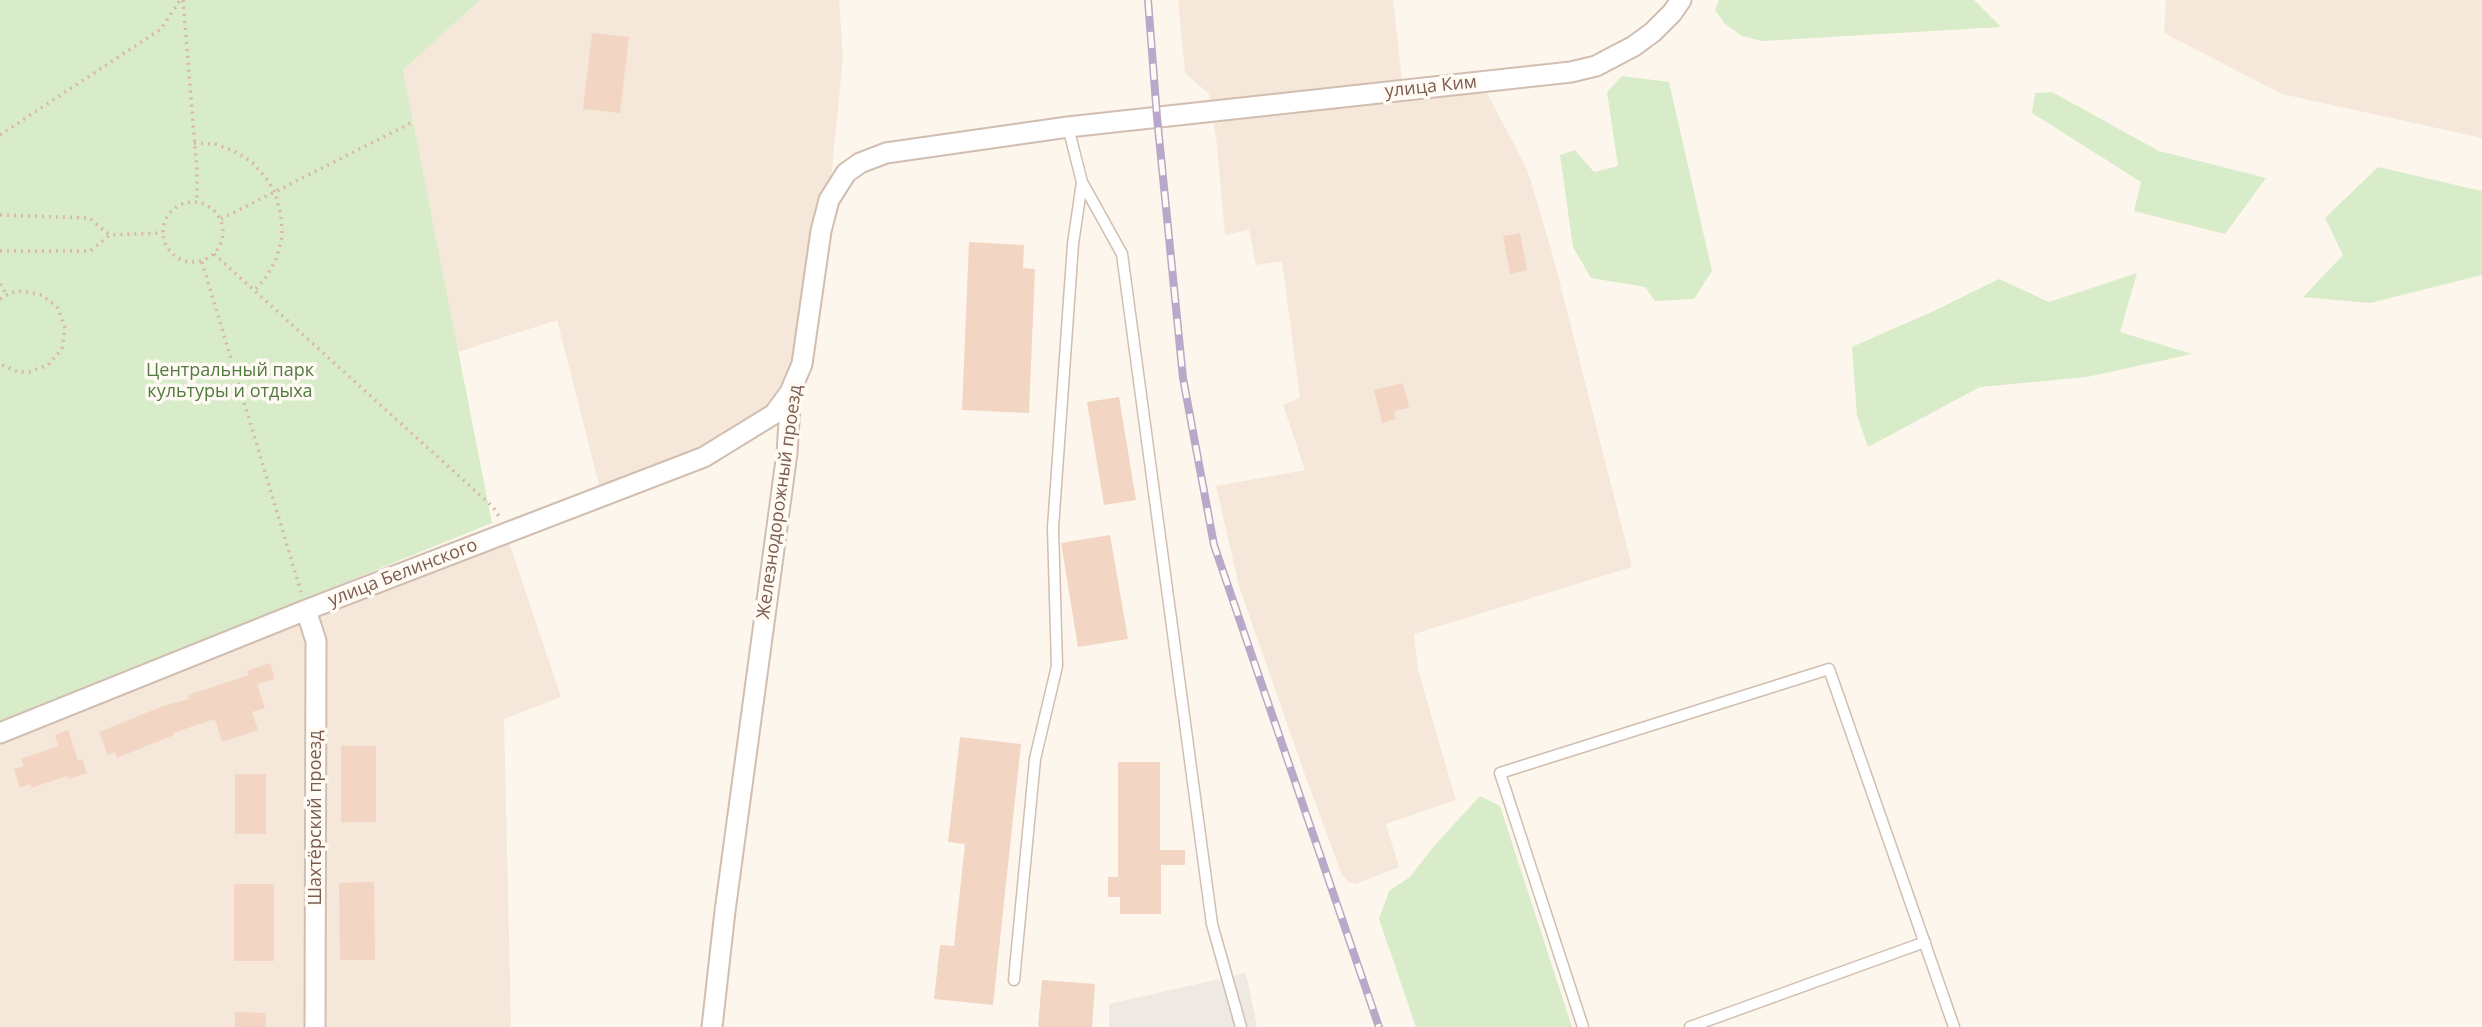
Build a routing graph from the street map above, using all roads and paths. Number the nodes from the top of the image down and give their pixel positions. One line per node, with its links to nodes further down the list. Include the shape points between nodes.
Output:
1 (181, 0): 6 (path, via 151,37); 7 (path)
2 (1681, 0): 3 (street, улица Ким, via 1634,46 1595,66 1571,72)
3 (1157, 117): 5 (street, Железнодорожный проезд)
4 (413, 122): 9 (path)
5 (1068, 127): 8 (lane); 23 (street, Железнодорожный проезд, via 886,153 846,173 829,200 821,231 802,364)
6 (0, 135)
7 (194, 143): 9 (path, via 234,151 252,162); 10 (path)
8 (1082, 182): 28 (lane, via 1073,244 1054,528 1057,666 1035,759); 31 (lane, via 1122,254 1212,923)
9 (275, 192): 12 (path); 19 (path, via 282,237 267,276)
10 (197, 202): 12 (path, via 209,206); 13 (path, via 173,209)
11 (0, 215): 14 (path, via 89,218)
12 (220, 219): 16 (path, via 223,239)
13 (163, 233): 14 (path); 17 (path, via 165,244 177,258)
14 (110, 235): 15 (path, via 90,251)
15 (0, 251)
16 (214, 254): 17 (path); 19 (path)
17 (202, 261): 25 (path)
18 (0, 284): 20 (path)
19 (253, 291): 24 (path, via 493,506)
20 (7, 295): 21 (path); 22 (path, via 32,291 51,300 63,317 65,338 56,358 39,370 18,372)
21 (0, 299)
22 (0, 364)
23 (792, 390): 24 (street, улица Белинского, via 774,414 704,457); 30 (street, Железнодорожный проезд, via 788,453)
24 (506, 533): 25 (street, улица Белинского)
25 (306, 610): 26 (street, улица Белинского); 29 (street, Шахтёрский проезд, via 316,641)
26 (0, 733)
27 (1925, 942): 32 (lane, via 1829,668 1500,773); 33 (lane); 34 (lane)
28 (1014, 980)
29 (315, 1027)
30 (712, 1027)
31 (1241, 1027)
32 (1583, 1027)
33 (1690, 1027)
34 (1954, 1027)

